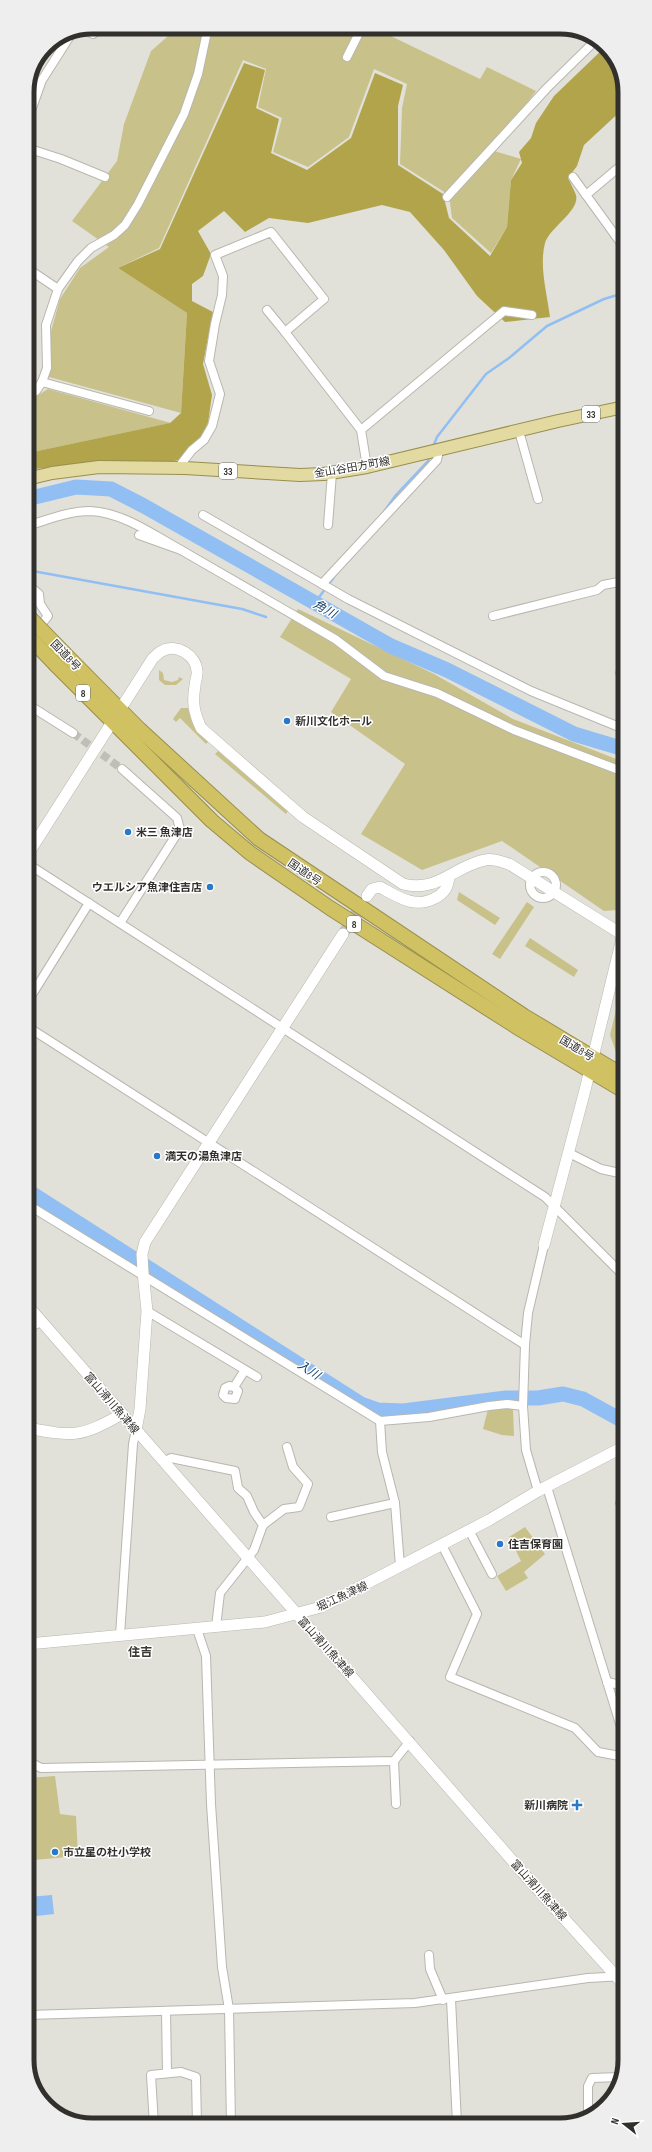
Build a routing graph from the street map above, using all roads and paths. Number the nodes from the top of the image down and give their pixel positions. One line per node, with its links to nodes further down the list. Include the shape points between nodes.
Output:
1 (207, 34): 15 (street, via 198,74 184,114 138,204 125,225 114,235 91,248)
2 (358, 34): 5 (street)
3 (68, 39): 6 (street)
4 (592, 44): 12 (street, via 547,88)
5 (347, 57)
6 (34, 97)
7 (34, 150): 9 (street)
8 (618, 168): 11 (street)
9 (105, 177)
10 (573, 177): 11 (street)
11 (586, 195): 13 (street)
12 (447, 197)
13 (618, 239)
14 (34, 273): 15 (street)
15 (58, 289): 19 (street, via 46,325 47,368)
16 (266, 310): 18 (street)
17 (532, 315): 23 (street, via 504,311)
18 (285, 332): 23 (street); 27 (street, via 324,299 271,232 215,254 223,276 222,296 209,360 220,394 212,426 204,440)
19 (42, 382): 20 (street); 21 (street)
20 (34, 392)
21 (149, 411)
22 (618, 412): 24 (main road, 金山谷田方町線 / 33)
23 (360, 430): 26 (street)
24 (519, 431): 25 (main road, 金山谷田方町線 / 33); 30 (street)
25 (434, 451): 26 (main road, 金山谷田方町線 / 33); 37 (street, via 438,460)
26 (367, 466): 28 (main road, 金山谷田方町線 / 33)
27 (178, 468): 28 (main road, 金山谷田方町線 / 33, via 300,475); 29 (main road, 金山谷田方町線 / 33, via 78,468)
28 (332, 473): 33 (street)
29 (34, 477)
30 (538, 499)
31 (203, 516): 37 (street)
32 (34, 524): 35 (street, via 91,511 120,517)
33 (328, 525)
34 (139, 535): 35 (street)
35 (181, 550): 50 (street, via 335,639 384,676 437,692 514,730)
36 (618, 582): 39 (street, via 603,585 597,590)
37 (322, 584): 47 (street, via 348,600 491,671 563,705)
38 (34, 590): 41 (street, via 39,594 40,604 48,616)
39 (493, 616)
40 (34, 625): 43 (highway, 国道8号 / 8, bridge)
41 (34, 634)
42 (34, 640): 43 (highway, 国道8号 / 8, bridge)
43 (60, 659): 45 (highway, 国道8号 / 8); 46 (highway, 国道8号 / 8)
44 (34, 709): 48 (street)
45 (120, 709): 46 (street); 53 (street, via 153,658 163,650 173,648 184,651 194,660 197,671 193,699 194,714 201,728 303,817 403,884 417,888); 63 (highway, 国道8号 / 8, via 188,776 259,840 524,1016)
46 (112, 721): 51 (street); 63 (highway, 国道8号 / 8, via 212,821 262,862 336,913 514,1025)
47 (618, 727)
48 (73, 734)
49 (122, 768): 56 (street, via 177,818 180,829)
50 (618, 770)
51 (34, 844)
52 (34, 868): 55 (street)
53 (449, 876): 54 (street, via 448,886 443,894 427,902 403,900 380,887 372,889); 57 (street, via 485,860 509,864)
54 (367, 896)
55 (89, 903): 56 (street); 60 (street)
56 (120, 924): 61 (street)
57 (618, 929)
58 (343, 934): 61 (street)
59 (618, 957): 63 (street)
60 (34, 991)
61 (284, 1028): 66 (street); 69 (street, via 538,1192)
62 (34, 1031): 66 (street)
63 (591, 1064): 64 (highway, 国道8号 / 8); 65 (highway, 国道8号 / 8); 67 (street)
64 (618, 1074)
65 (618, 1086)
66 (208, 1143): 73 (street, via 145,1242 142,1254); 78 (street)
67 (569, 1153): 68 (street, via 601,1169); 69 (street)
68 (618, 1173)
69 (554, 1205): 71 (street); 72 (street)
70 (34, 1209): 73 (street)
71 (544, 1245): 78 (street, via 528,1313)
72 (618, 1270)
73 (143, 1274): 74 (street); 84 (street)
74 (147, 1311): 79 (street); 86 (street, via 140,1409)
75 (34, 1313): 76 (street, 富山滑川魚津線)
76 (42, 1322): 77 (street); 83 (street, 富山滑川魚津線)
77 (34, 1325)
78 (525, 1345): 82 (street)
79 (245, 1370): 80 (street); 81 (street)
80 (257, 1377)
81 (234, 1387)
82 (523, 1406): 84 (street, via 507,1404 429,1417); 90 (street, via 526,1450)
83 (122, 1414): 85 (street, via 93,1430 69,1435); 86 (street, 富山滑川魚津線)
84 (380, 1421): 91 (street, via 382,1452)
85 (34, 1429)
86 (136, 1430): 89 (street, 富山滑川魚津線); 102 (street)
87 (287, 1447): 93 (street, via 293,1467 308,1484 299,1507 284,1509)
88 (618, 1450): 90 (street, 堀江魚津線)
89 (163, 1462): 93 (street, via 171,1458 235,1470 238,1488 248,1496 254,1512); 96 (street, 富山滑川魚津線)
90 (542, 1489): 94 (street, 堀江魚津線); 104 (street)
91 (395, 1503): 92 (street); 97 (street)
92 (331, 1517)
93 (263, 1525): 96 (street, via 254,1550)
94 (469, 1530): 95 (street, 堀江魚津線); 98 (street)
95 (442, 1545): 97 (street, 堀江魚津線); 108 (street, via 476,1614 450,1677 575,1728 598,1752)
96 (247, 1558): 99 (street, 富山滑川魚津線); 100 (street, via 220,1593)
97 (400, 1566): 99 (street, 堀江魚津線, via 321,1607)
98 (492, 1574)
99 (296, 1614): 100 (street, 堀江魚津線, via 265,1622); 107 (street, 富山滑川魚津線)
100 (216, 1627): 101 (street, 堀江魚津線)
101 (197, 1629): 102 (street, 堀江魚津線); 111 (street, via 206,1656)
102 (120, 1635): 103 (street, 堀江魚津線)
103 (34, 1643)
104 (607, 1682): 105 (street); 106 (street)
105 (618, 1684)
106 (618, 1717)
107 (410, 1741): 109 (street); 114 (street, 富山滑川魚津線, via 531,1882)
108 (618, 1756)
109 (394, 1761): 111 (street); 112 (street)
110 (34, 1764): 111 (street, via 41,1768)
111 (211, 1765): 117 (street, via 211,1804 222,1967)
112 (396, 1804)
113 (429, 1955): 116 (street, via 430,1968)
114 (618, 1973)
115 (618, 1976): 116 (street, via 588,1978)
116 (447, 1999): 117 (street, via 362,2006); 126 (street)
117 (229, 2009): 118 (street); 125 (street)
118 (166, 2011): 119 (street); 120 (street)
119 (34, 2015)
120 (167, 2072): 123 (street, via 151,2075); 124 (street, via 181,2072 196,2077)
121 (615, 2077): 122 (street, via 592,2078 588,2086)
122 (588, 2110)
123 (154, 2118)
124 (197, 2118)
125 (231, 2118)
126 (457, 2118)

